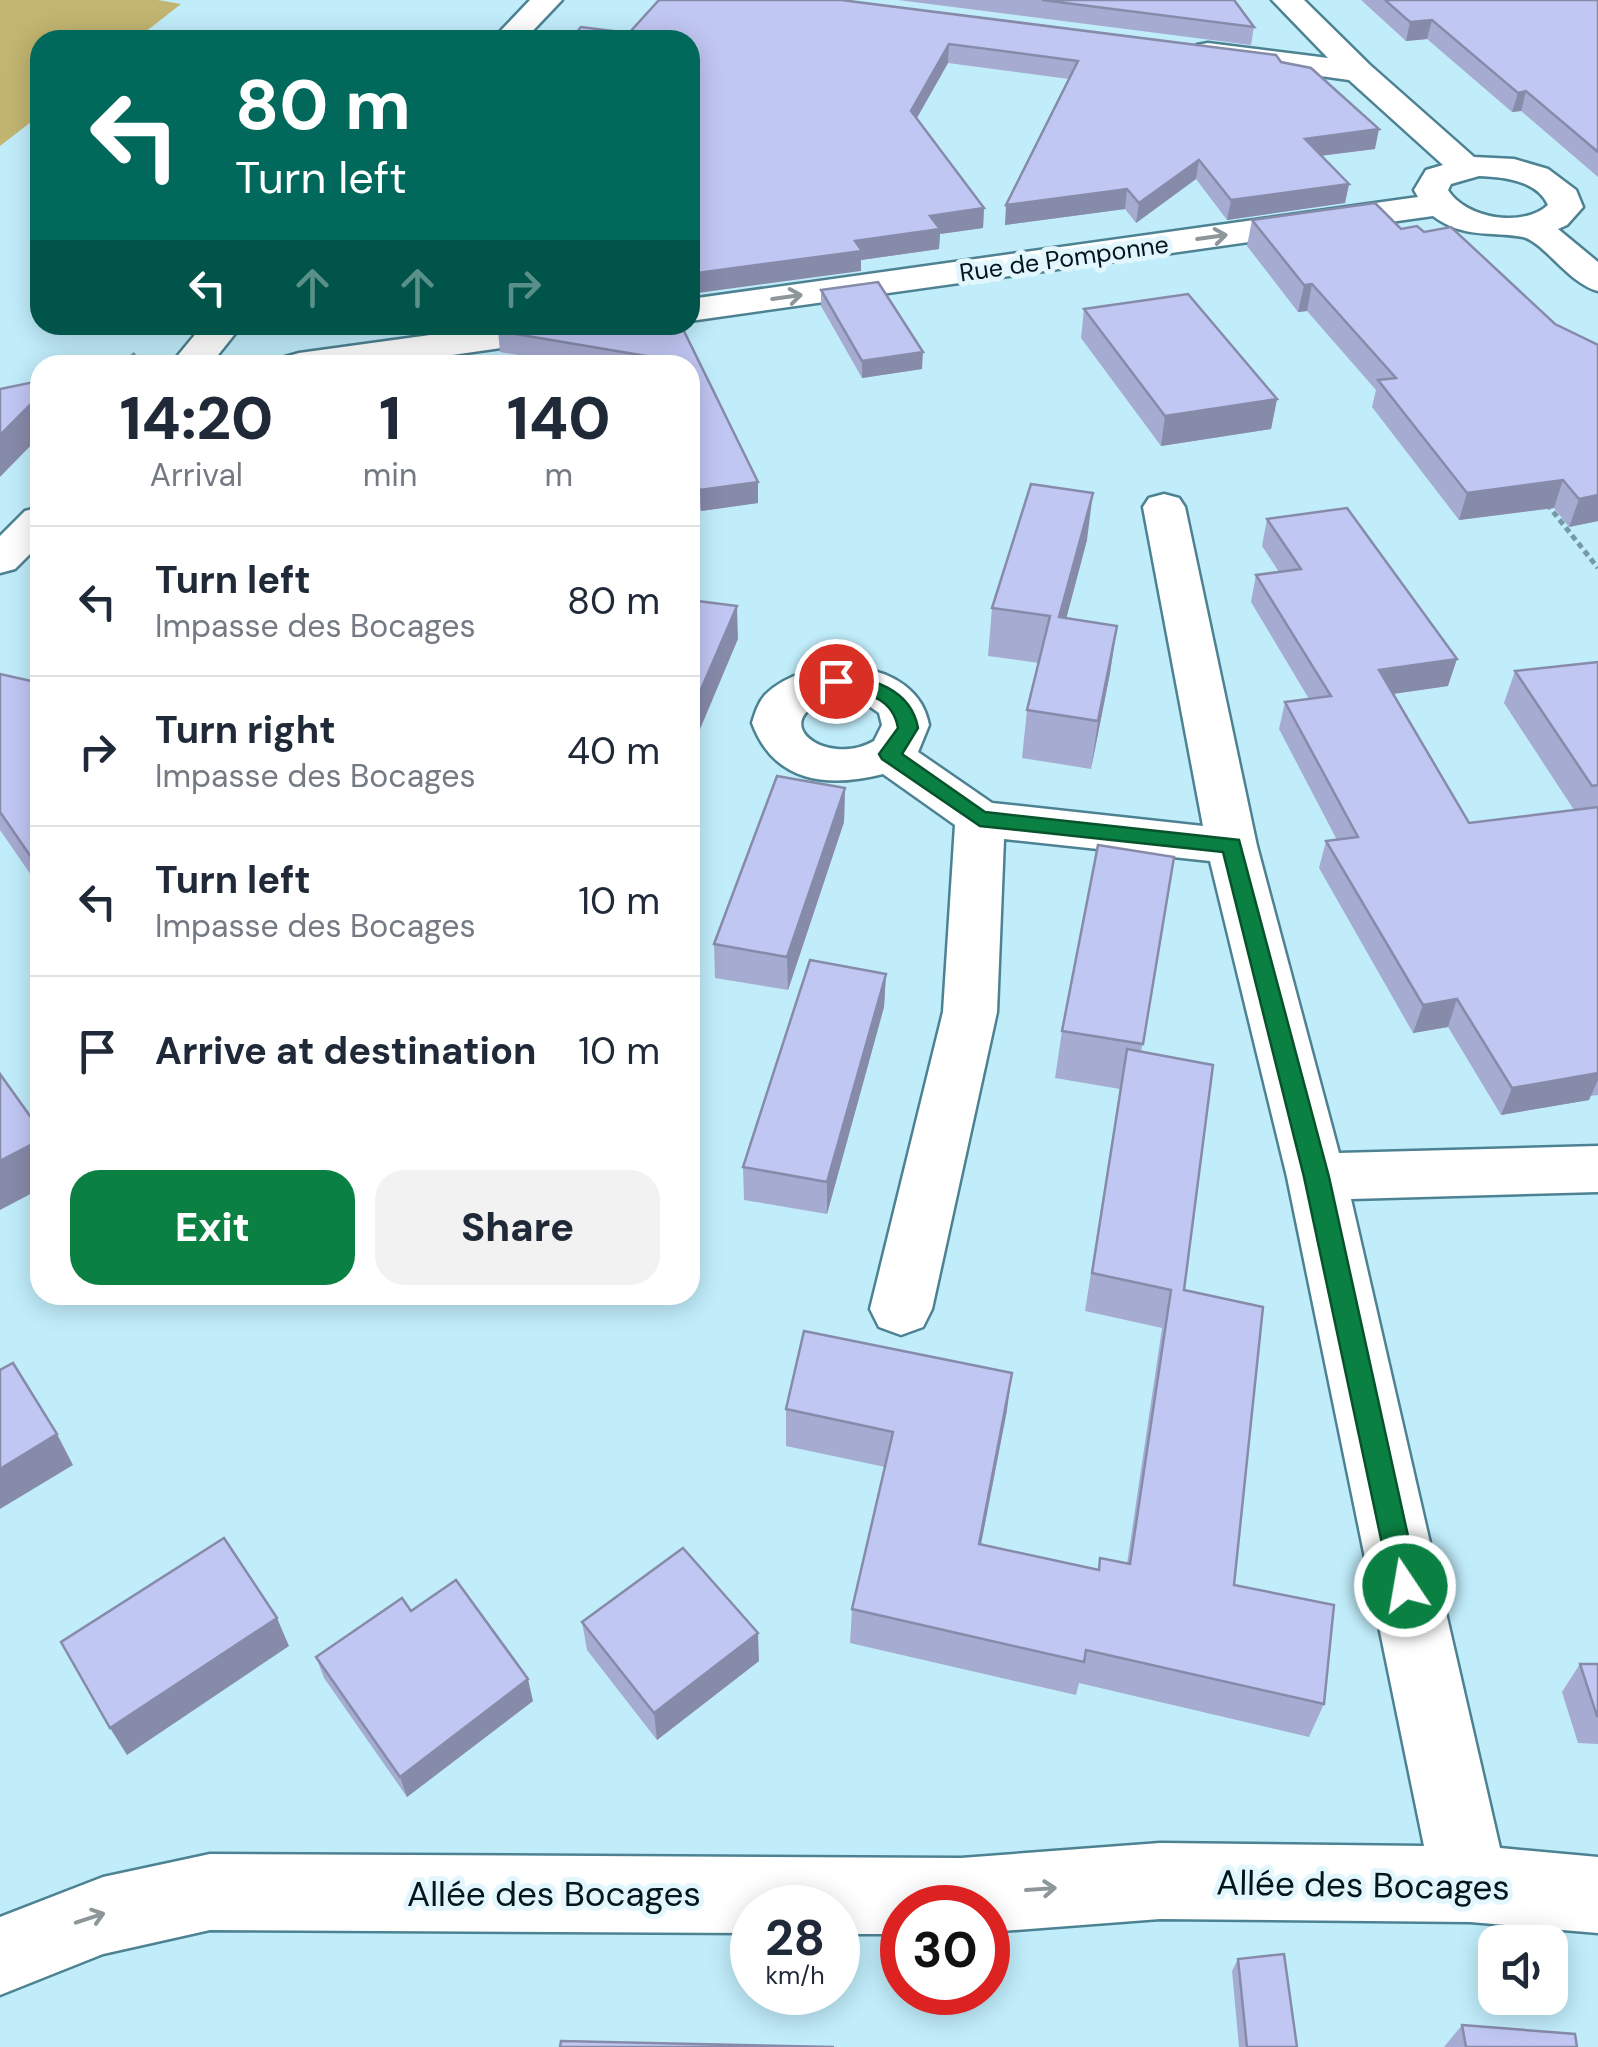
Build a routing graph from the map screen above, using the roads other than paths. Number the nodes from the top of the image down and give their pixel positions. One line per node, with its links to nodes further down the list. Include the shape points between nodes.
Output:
1 (547, 0): 3 (street)
2 (1287, 0): 5 (street)
3 (518, 30)
4 (1184, 49): 5 (street)
5 (1359, 72): 6 (street)
6 (1465, 167): 8 (street, via 1510,168); 9 (street, via 1432,183)
7 (1598, 182): 8 (street)
8 (1556, 188): 10 (street, via 1566,206)
9 (1438, 205): 10 (street, via 1480,224); 12 (street, Rue de Pomponne, one-way to 9)
10 (1533, 226): 11 (street)
11 (1598, 280)
12 (700, 309)
13 (214, 335): 15 (street)
14 (514, 335): 16 (street)
15 (198, 355)
16 (370, 355)
17 (1164, 507): 22 (street)
18 (30, 530): 19 (street)
19 (0, 560)
20 (889, 754): 21 (street)
21 (980, 819): 22 (street); 25 (street, via 970,1012)
22 (1232, 846): 24 (street)
23 (1598, 1169): 24 (street)
24 (1316, 1177): 26 (street)
25 (902, 1309)
26 (1470, 1884): 27 (street, Allée des Bocages); 28 (street, Allée des Bocages, one-way to 26, via 82,1919 157,1898 210,1892 961,1896 1160,1881)
27 (1598, 1895)
28 (0, 1956)

